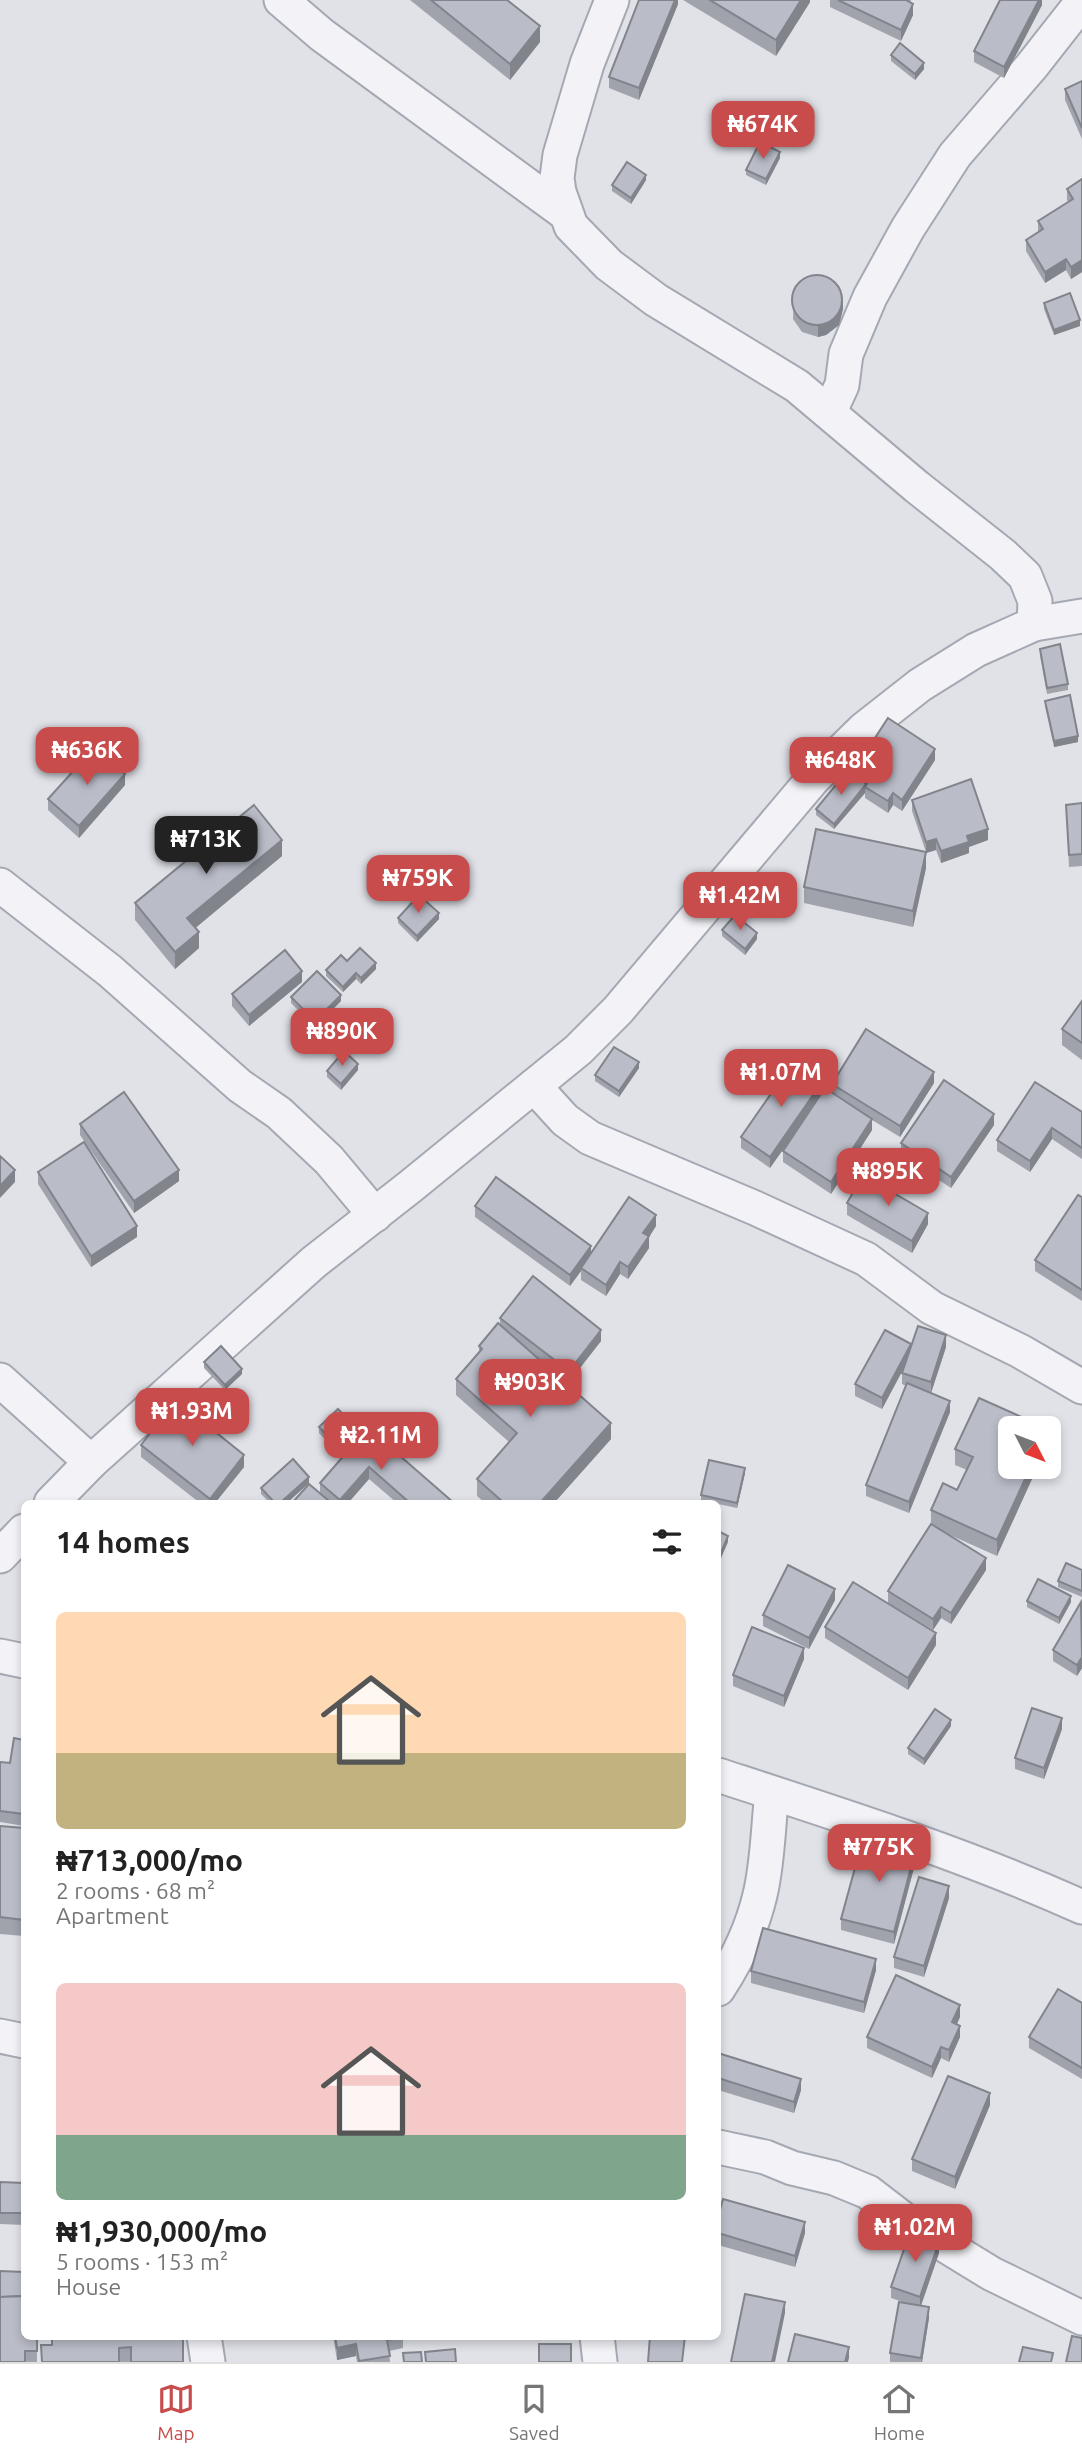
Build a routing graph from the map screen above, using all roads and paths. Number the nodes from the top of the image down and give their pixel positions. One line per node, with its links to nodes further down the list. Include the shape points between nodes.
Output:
1 (281, 0): 4 (street)
2 (612, 0): 4 (street, via 587,64 561,155 557,178)
3 (1082, 2): 5 (street, via 955,155 908,228 870,297 846,354 842,385)
4 (565, 213): 5 (street, via 571,226 609,265)
5 (830, 411): 7 (street, via 1025,576 1035,601)
6 (1082, 616): 7 (street)
7 (1034, 624): 9 (street, via 976,650 920,685 864,729 813,779 618,1010)
8 (0, 885): 10 (street, via 110,971 240,1086 279,1113 329,1160)
9 (534, 1086): 10 (street); 12 (street, via 565,1120 590,1138 866,1259 932,1308)
10 (375, 1215): 13 (street, via 314,1262)
11 (0, 1380): 13 (street)
12 (1082, 1387)
13 (90, 1462): 14 (street)
14 (54, 1500)
15 (21, 1534): 16 (street)
16 (0, 1556)
17 (0, 1656): 18 (street)
18 (21, 1660)
19 (721, 1776): 20 (street)
20 (772, 1793): 21 (street, via 991,1868); 22 (street, via 760,1894 736,1960)
21 (1082, 1907)
22 (721, 1984)
23 (0, 2036): 24 (street)
24 (21, 2040)
25 (721, 2148): 26 (street, via 765,2157 868,2192 907,2222 992,2274)
26 (1082, 2318)
27 (205, 2340): 29 (street)
28 (597, 2340): 30 (street)
29 (208, 2362)
30 (600, 2362)

